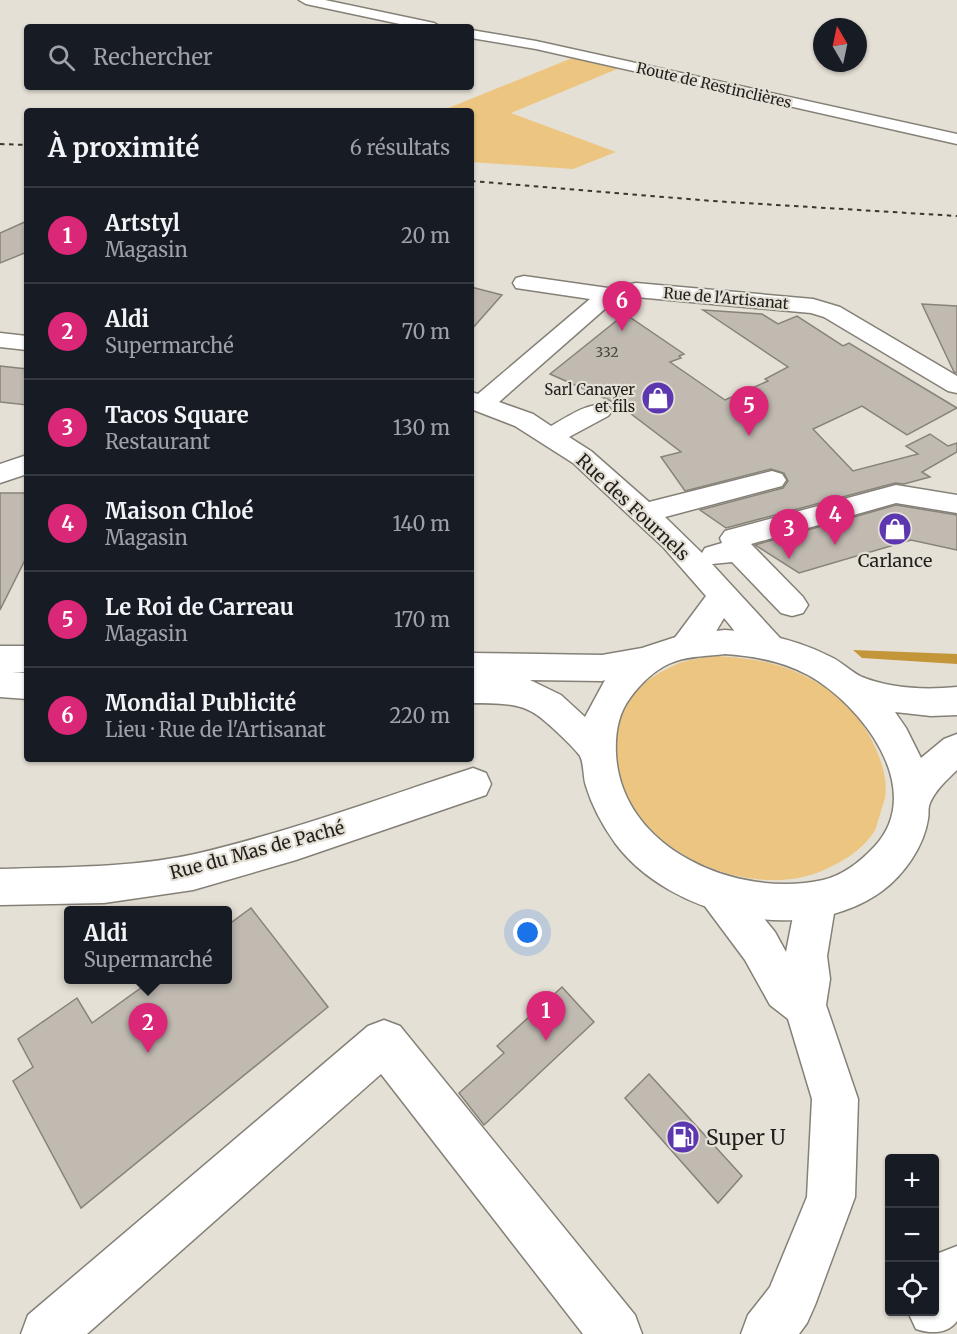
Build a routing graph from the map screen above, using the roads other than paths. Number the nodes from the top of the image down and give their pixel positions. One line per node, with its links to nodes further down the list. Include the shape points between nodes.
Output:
1 (306, 0): 2 (street)
2 (420, 24)
3 (474, 35): 4 (street, Route de Restinclières)
4 (957, 139)
5 (524, 283): 6 (street)
6 (612, 295): 9 (street, Rue de l'Artisanat, via 636,290 813,306 832,312); 11 (street, Rue de l'Artisanat, via 598,302)
7 (24, 326): 8 (street)
8 (13, 341)
9 (945, 372): 10 (street, Rue de l'Artisanat)
10 (957, 386)
11 (477, 402): 13 (street, Rue des Fournels, via 524,420)
12 (599, 411): 13 (street)
13 (550, 436): 18 (street, Rue des Fournels, via 582,457)
14 (24, 465): 15 (street)
15 (0, 474)
16 (772, 480): 18 (street)
17 (957, 504): 19 (street, via 896,494 735,538)
18 (644, 513): 20 (street, Rue des Fournels)
19 (738, 550): 20 (street); 22 (street)
20 (691, 561): 21 (street, Rue des Fournels)
21 (722, 596): 23 (street); 24 (street, Rue des Fournels)
22 (792, 605)
23 (684, 647): 24 (street, via 725,642); 27 (street)
24 (769, 647): 31 (street, via 812,662)
25 (0, 659): 26 (street)
26 (24, 659)
27 (647, 660): 28 (street, via 602,668); 34 (street, via 616,690 605,708)
28 (474, 666)
29 (0, 684): 30 (street)
30 (24, 686)
31 (851, 687): 33 (street, via 921,704); 37 (street, via 884,720 896,739 910,779)
32 (474, 690): 34 (street, via 527,692 549,705)
33 (957, 701)
34 (596, 749): 39 (street, via 600,777 611,805 629,832 676,872)
35 (957, 749): 37 (street, via 930,772)
36 (473, 784): 38 (street, Rue du Mas de Paché, via 296,843 193,872 104,885)
37 (912, 800): 40 (street, via 900,845 885,864 843,893)
38 (0, 887)
39 (718, 892): 40 (street, via 751,901); 41 (street, via 760,946 785,990)
40 (816, 901): 41 (street, via 806,956 810,979)
41 (805, 1005): 47 (street, via 835,1099 831,1197 789,1305)
42 (957, 1271): 43 (street)
43 (939, 1302)
44 (931, 1316): 48 (street)
45 (47, 1334): 46 (street, via 384,1042)
46 (616, 1334)
47 (767, 1334)
48 (922, 1334)

